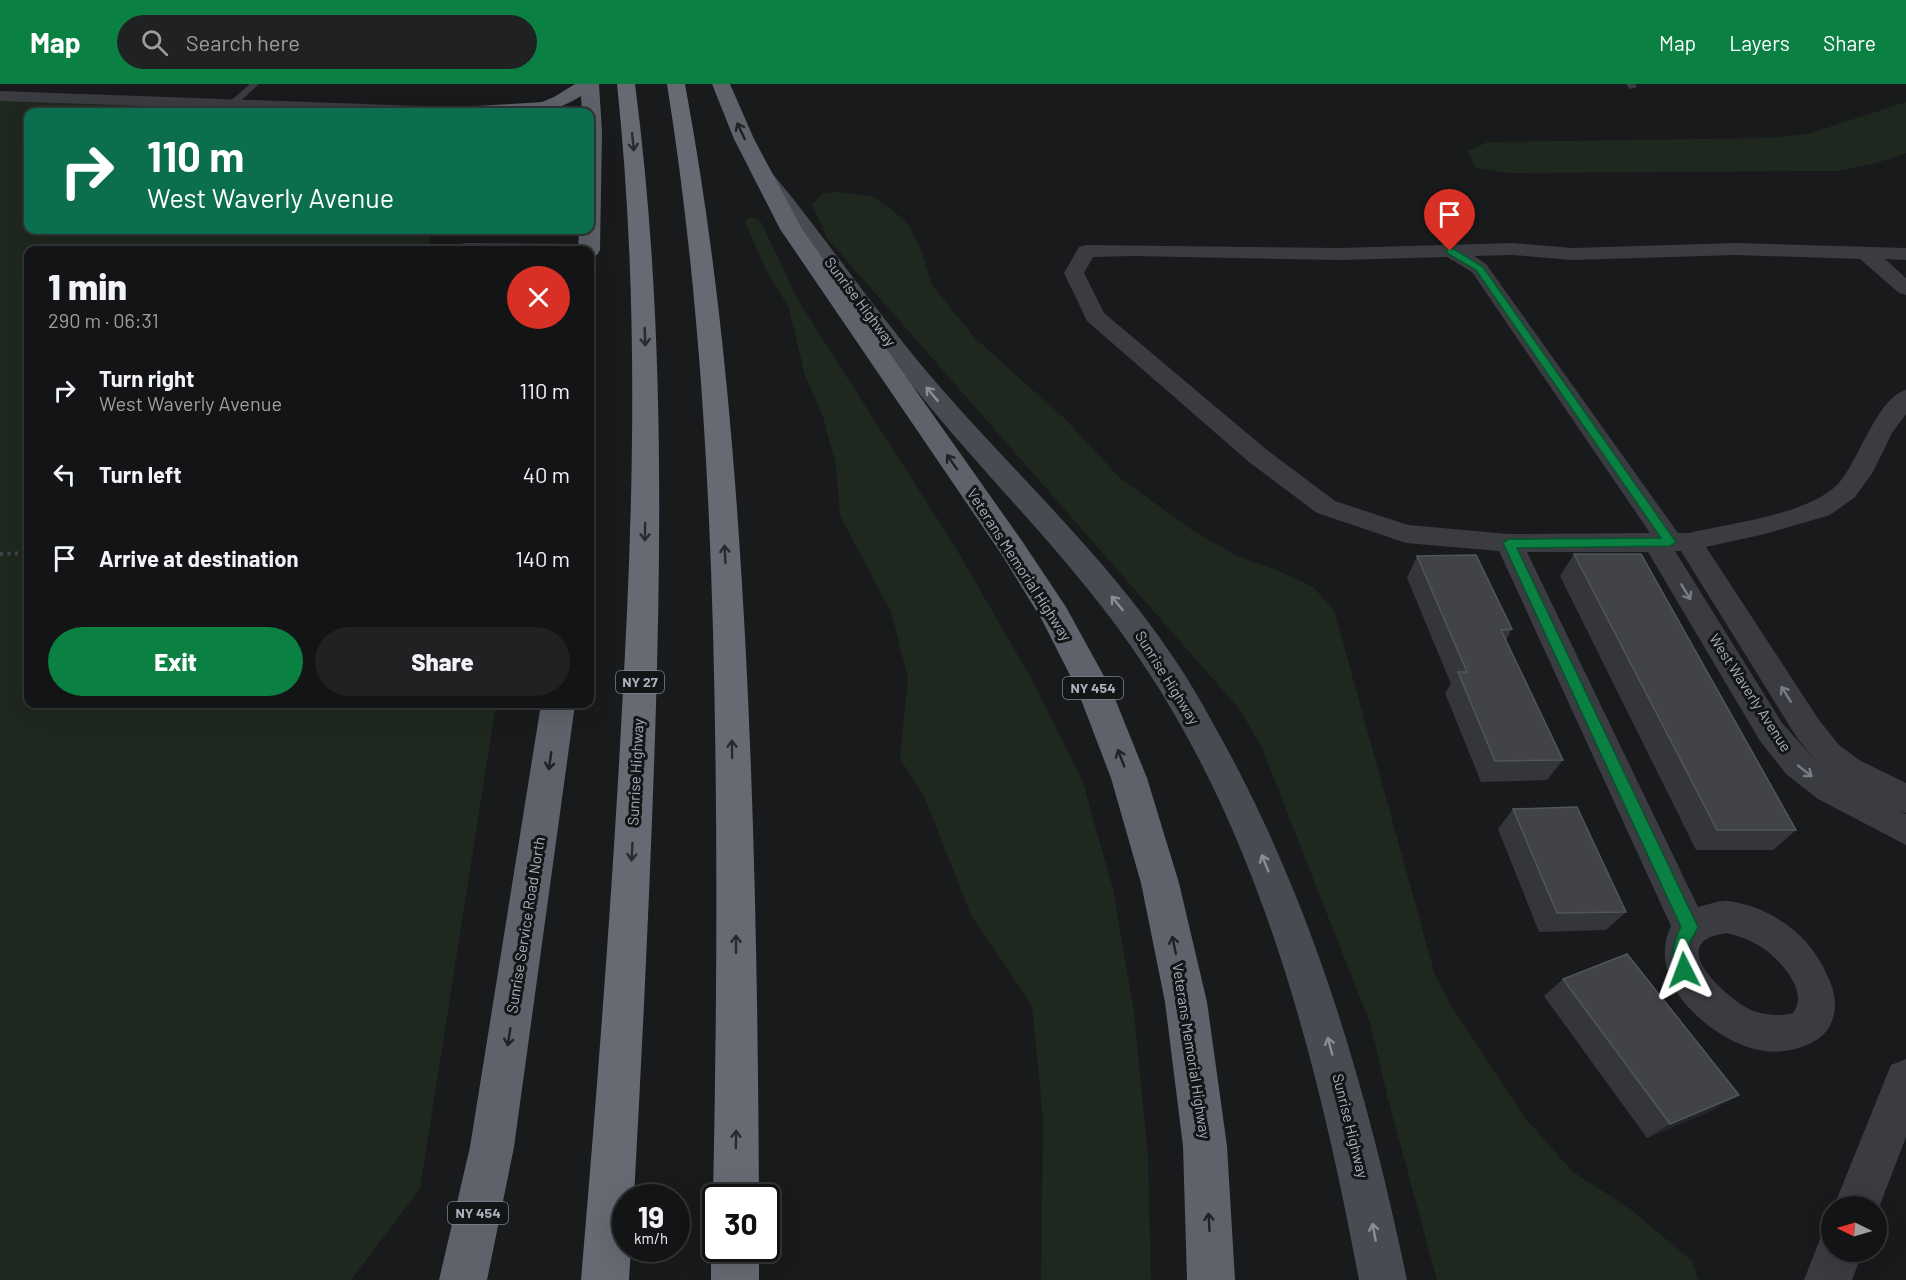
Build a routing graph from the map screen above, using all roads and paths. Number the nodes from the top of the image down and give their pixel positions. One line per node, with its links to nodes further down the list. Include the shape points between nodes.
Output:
1 (255, 84): 7 (lane)
2 (588, 84): 9 (highway, via 561,101); 10 (highway)
3 (626, 84): 33 (highway, Sunrise Highway / NY 27, one-way to 33, via 643,282 644,560 628,950)
4 (676, 84): 27 (highway, one-way to 4, via 731,680 718,422 702,246)
5 (721, 84): 11 (highway, Veterans Memorial Highway, one-way to 5)
6 (0, 96): 7 (street)
7 (231, 105): 8 (street)
8 (323, 108)
9 (531, 108)
10 (590, 108)
11 (765, 177): 35 (highway, Veterans Memorial Highway / NY 454, one-way to 11, via 1205,1146 1186,1002 1157,872 1129,778 1094,689 1012,548 791,229); 36 (main road, Sunrise Highway, one-way to 11, via 1365,1185 1320,1012 1259,848 1223,772 1159,660 1127,616 911,369)
12 (1450, 251): 13 (street, via 1513,249 1573,254 1736,249); 17 (street, via 1479,268); 18 (street, via 1086,251 1074,273 1095,316 1258,456 1326,507 1406,534)
13 (1867, 254): 14 (street); 15 (street)
14 (1906, 254)
15 (1906, 289)
16 (1906, 397): 17 (street, via 1846,491 1821,509 1765,525)
17 (1672, 542): 18 (street); 22 (street, West Waverly Avenue, one-way to 17, via 1828,754); 23 (street, West Waverly Avenue, one-way to 23, via 1771,732 1797,765 1829,789)
18 (1509, 543): 24 (street)
19 (24, 553): 20 (path)
20 (0, 554)
21 (557, 708): 26 (highway, Sunrise Service Road North, one-way to 26)
22 (1906, 800)
23 (1906, 831)
24 (1689, 927)
25 (1906, 1080): 28 (street)
26 (492, 1147): 31 (highway, NY 454); 32 (main road)
27 (736, 1184)
28 (1861, 1196)
29 (735, 1262): 34 (highway)
30 (1835, 1262): 37 (street)
31 (463, 1280)
32 (476, 1280)
33 (604, 1280)
34 (735, 1280)
35 (1211, 1280)
36 (1383, 1280)
37 (1828, 1280)

